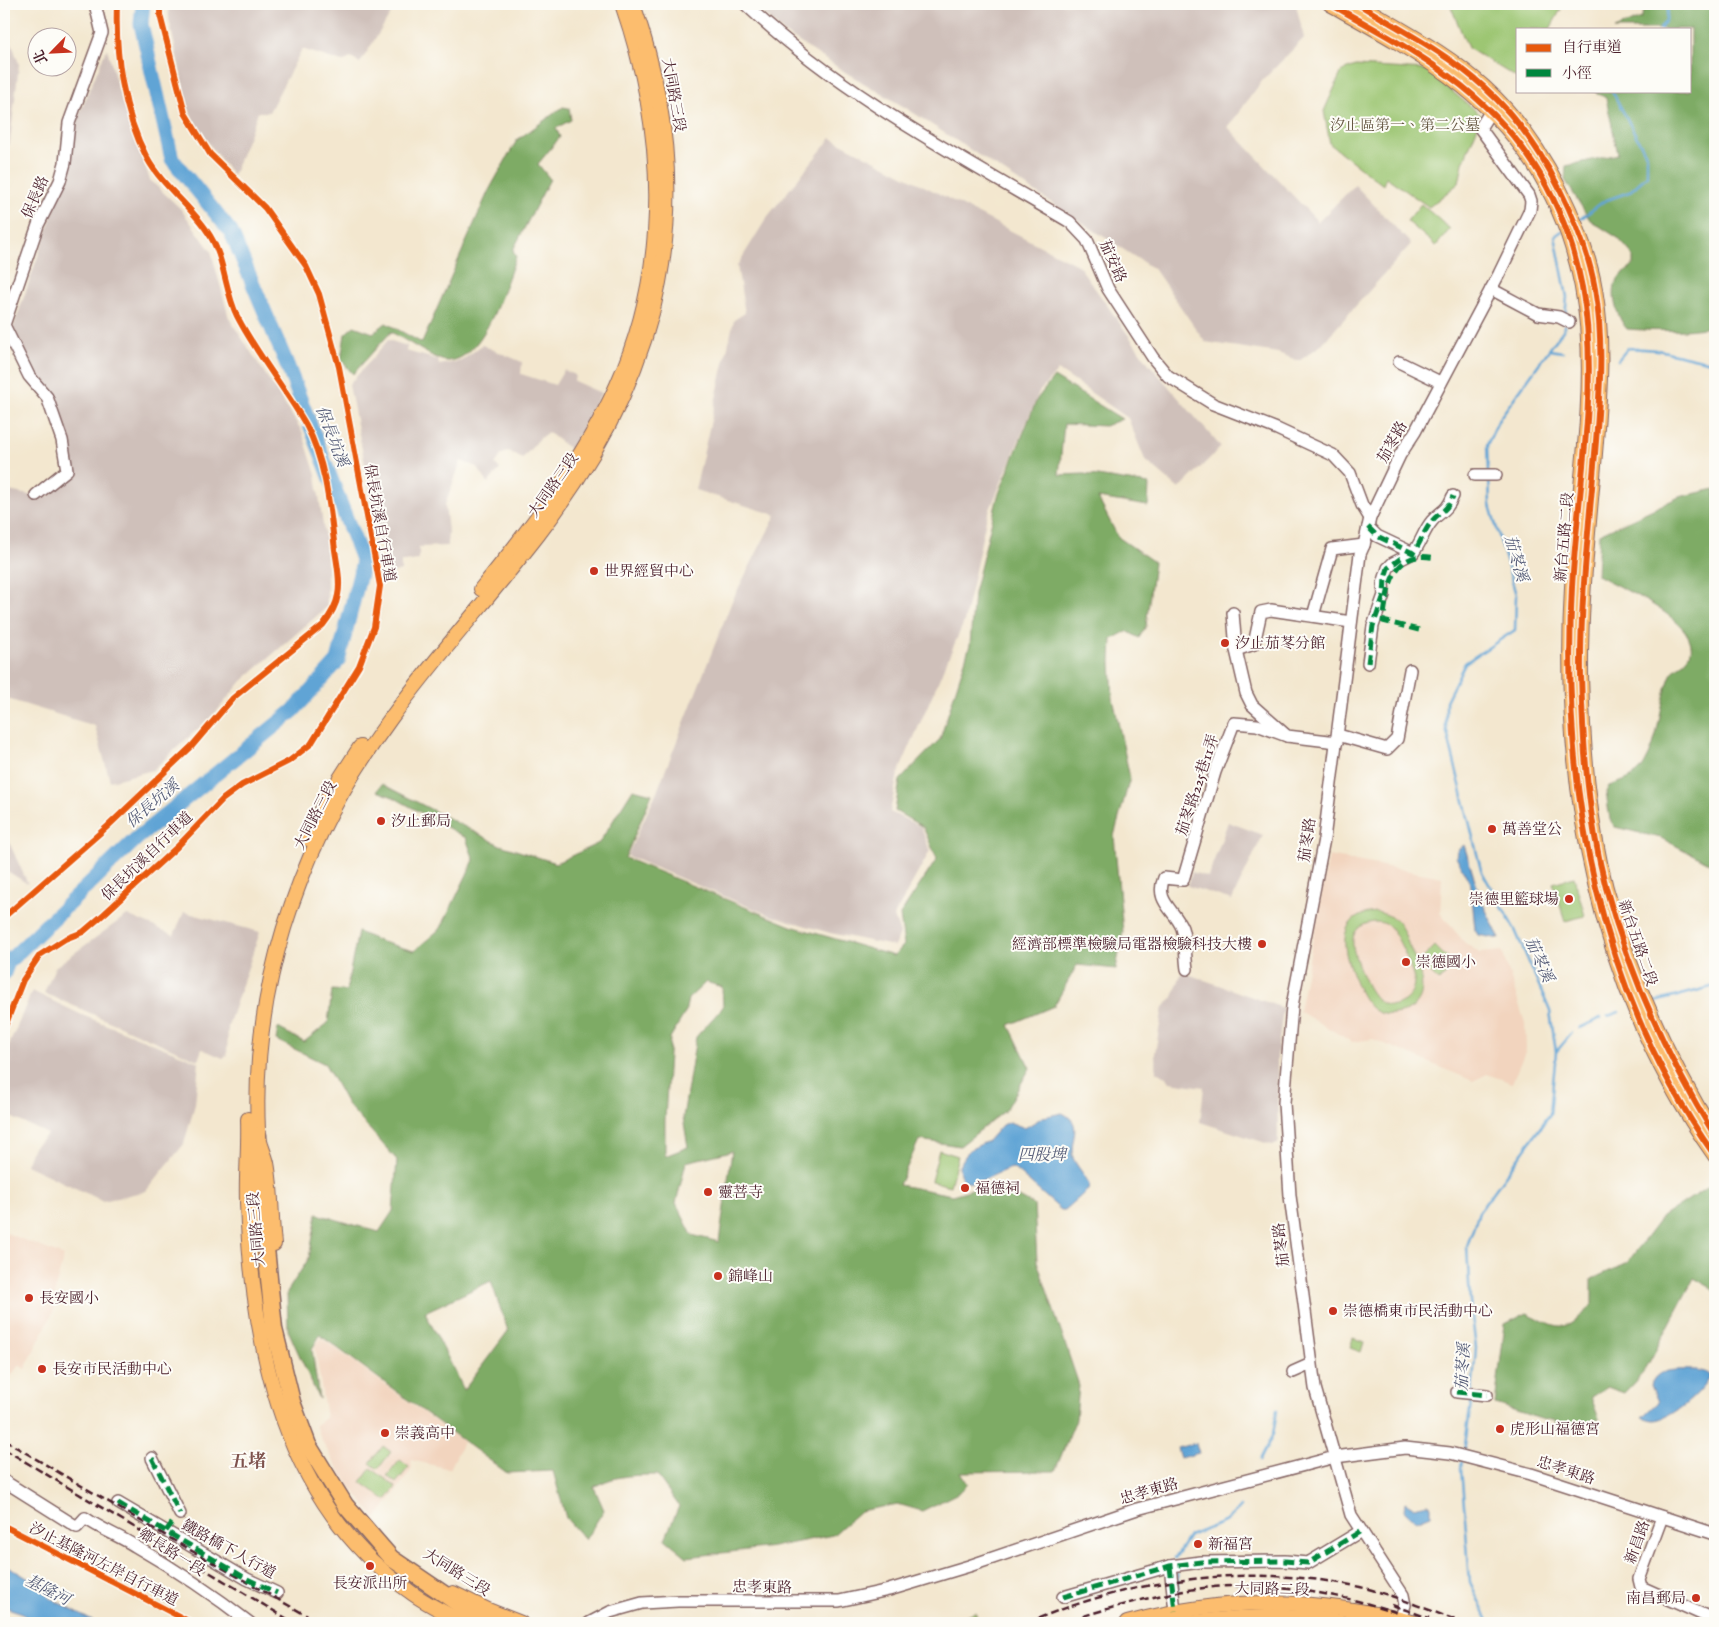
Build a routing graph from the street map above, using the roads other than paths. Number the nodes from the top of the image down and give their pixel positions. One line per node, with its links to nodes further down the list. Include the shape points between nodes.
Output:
1 (95, 4): 15 (street, 保長路, via 102,33 69,123 60,181 38,225 4,325 29,376 47,397 63,446 67,470)
2 (622, 4): 32 (main road, 大同路三段, via 644,77 656,155 654,244 635,337 617,384 576,460 516,546 387,707 328,797 316,822 271,937 255,1004 248,1070)
3 (633, 4): 29 (main road, 大同路三段, via 656,79 666,149 668,195 664,246 647,337 629,386 581,476 395,712 364,757 320,834 280,939 264,1005 257,1066)
4 (745, 4): 17 (street, 茄安路, via 825,71 936,143 1070,222 1087,240 1108,289 1168,376 1213,404 1333,455 1350,474)
5 (1330, 4): 7 (main road, 新台五路二段, via 1432,63)
6 (1358, 4): 7 (main road, 新台五路二段, via 1440,52)
7 (1494, 105): 8 (main road, 新台五路二段); 9 (street, 茄苳路, via 1480,128 1531,201 1530,210)
8 (1508, 122): 30 (main road, 新台五路二段, via 1535,144 1566,200 1582,240 1595,287 1601,345 1600,390 1585,574 1581,672 1588,787 1606,886 1648,1009 1694,1102); 31 (main road, 新台五路二段, via 1565,224 1583,284 1589,329 1589,378 1572,587 1570,667 1574,758 1592,879 1622,976 1652,1046 1672,1088)
9 (1491, 288): 10 (street, via 1538,314); 12 (street, 茄苳路)
10 (1564, 320)
11 (1399, 362): 12 (street)
12 (1440, 382): 17 (street, 茄苳路, via 1400,455)
13 (1475, 475): 14 (street)
14 (1496, 475)
15 (36, 495)
16 (1453, 496): 19 (street, via 1445,512 1431,521)
17 (1369, 522): 18 (street, 茄苳路); 19 (street, via 1377,536)
18 (1364, 545): 21 (street, via 1332,549); 22 (street, 茄苳路)
19 (1413, 553): 24 (street, via 1388,568 1383,584 1384,595 1373,626)
20 (1233, 613): 23 (street)
21 (1313, 616): 22 (street); 23 (street, via 1271,610 1261,612 1254,644)
22 (1351, 622): 27 (street, 茄苳路)
23 (1236, 650): 26 (street, via 1252,705)
24 (1368, 663)
25 (1410, 670): 27 (street, via 1396,740 1387,748)
26 (1287, 736): 27 (street); 28 (street, 茄苳路225巷11弄, via 1257,725 1234,723 1215,772 1183,880 1164,878 1161,897 1182,929)
27 (1337, 738): 33 (street, 茄苳路, via 1324,838 1292,1006 1284,1103 1290,1196)
28 (1187, 968)
29 (258, 1135): 41 (highway, via 259,1178 274,1328 284,1372 308,1445); 56 (main road, 大同路三段, via 266,1162 280,1324 292,1383 308,1430 349,1500 394,1551 456,1595)
30 (1715, 1136)
31 (1715, 1156)
32 (249, 1158): 41 (highway, via 266,1316 280,1389 309,1462 324,1490); 53 (main road, 大同路三段, via 247,1202 257,1323 268,1377 303,1470 347,1534 379,1567 409,1592)
33 (1311, 1364): 34 (street); 37 (street, 茄苳路)
34 (1293, 1372)
35 (1457, 1392): 36 (street)
36 (1487, 1395)
37 (1335, 1457): 43 (street, 忠孝東路, via 1405,1448 1450,1453 1531,1474); 44 (street, 茄苳路, via 1351,1514); 57 (street, 忠孝東路, via 1137,1509 969,1566 839,1601 678,1600 610,1612)
38 (152, 1458): 42 (street)
39 (4, 1481): 52 (street, 鄉長路一段, via 77,1527 85,1518 103,1531 134,1545)
40 (118, 1503): 47 (street, 鐵路橋下人行道)
41 (344, 1510): 54 (highway, via 369,1545 397,1571); 55 (highway, via 391,1558 466,1609)
42 (180, 1514)
43 (1662, 1517): 45 (street, 忠孝東路); 50 (street, 新昌路, via 1639,1579 1641,1587)
44 (1361, 1531): 46 (street, via 1308,1563 1201,1562); 51 (street, 茄苳路, via 1403,1595 1405,1605)
45 (1715, 1534)
46 (1170, 1566): 48 (street); 49 (street)
47 (277, 1593)
48 (1063, 1597)
49 (1175, 1611): 51 (main road, 大同路二段, via 1249,1603 1289,1603 1346,1608); 58 (main road, 大同路二段)
50 (1715, 1620)
51 (1400, 1621): 61 (main road, 大同路二段)
52 (250, 1623)
53 (465, 1623)
54 (483, 1623)
55 (496, 1623)
56 (521, 1623)
57 (589, 1623)
58 (1127, 1623)
59 (1190, 1623): 60 (main road, 大同路二段, via 1264,1617)
60 (1348, 1623)
61 (1416, 1623)

